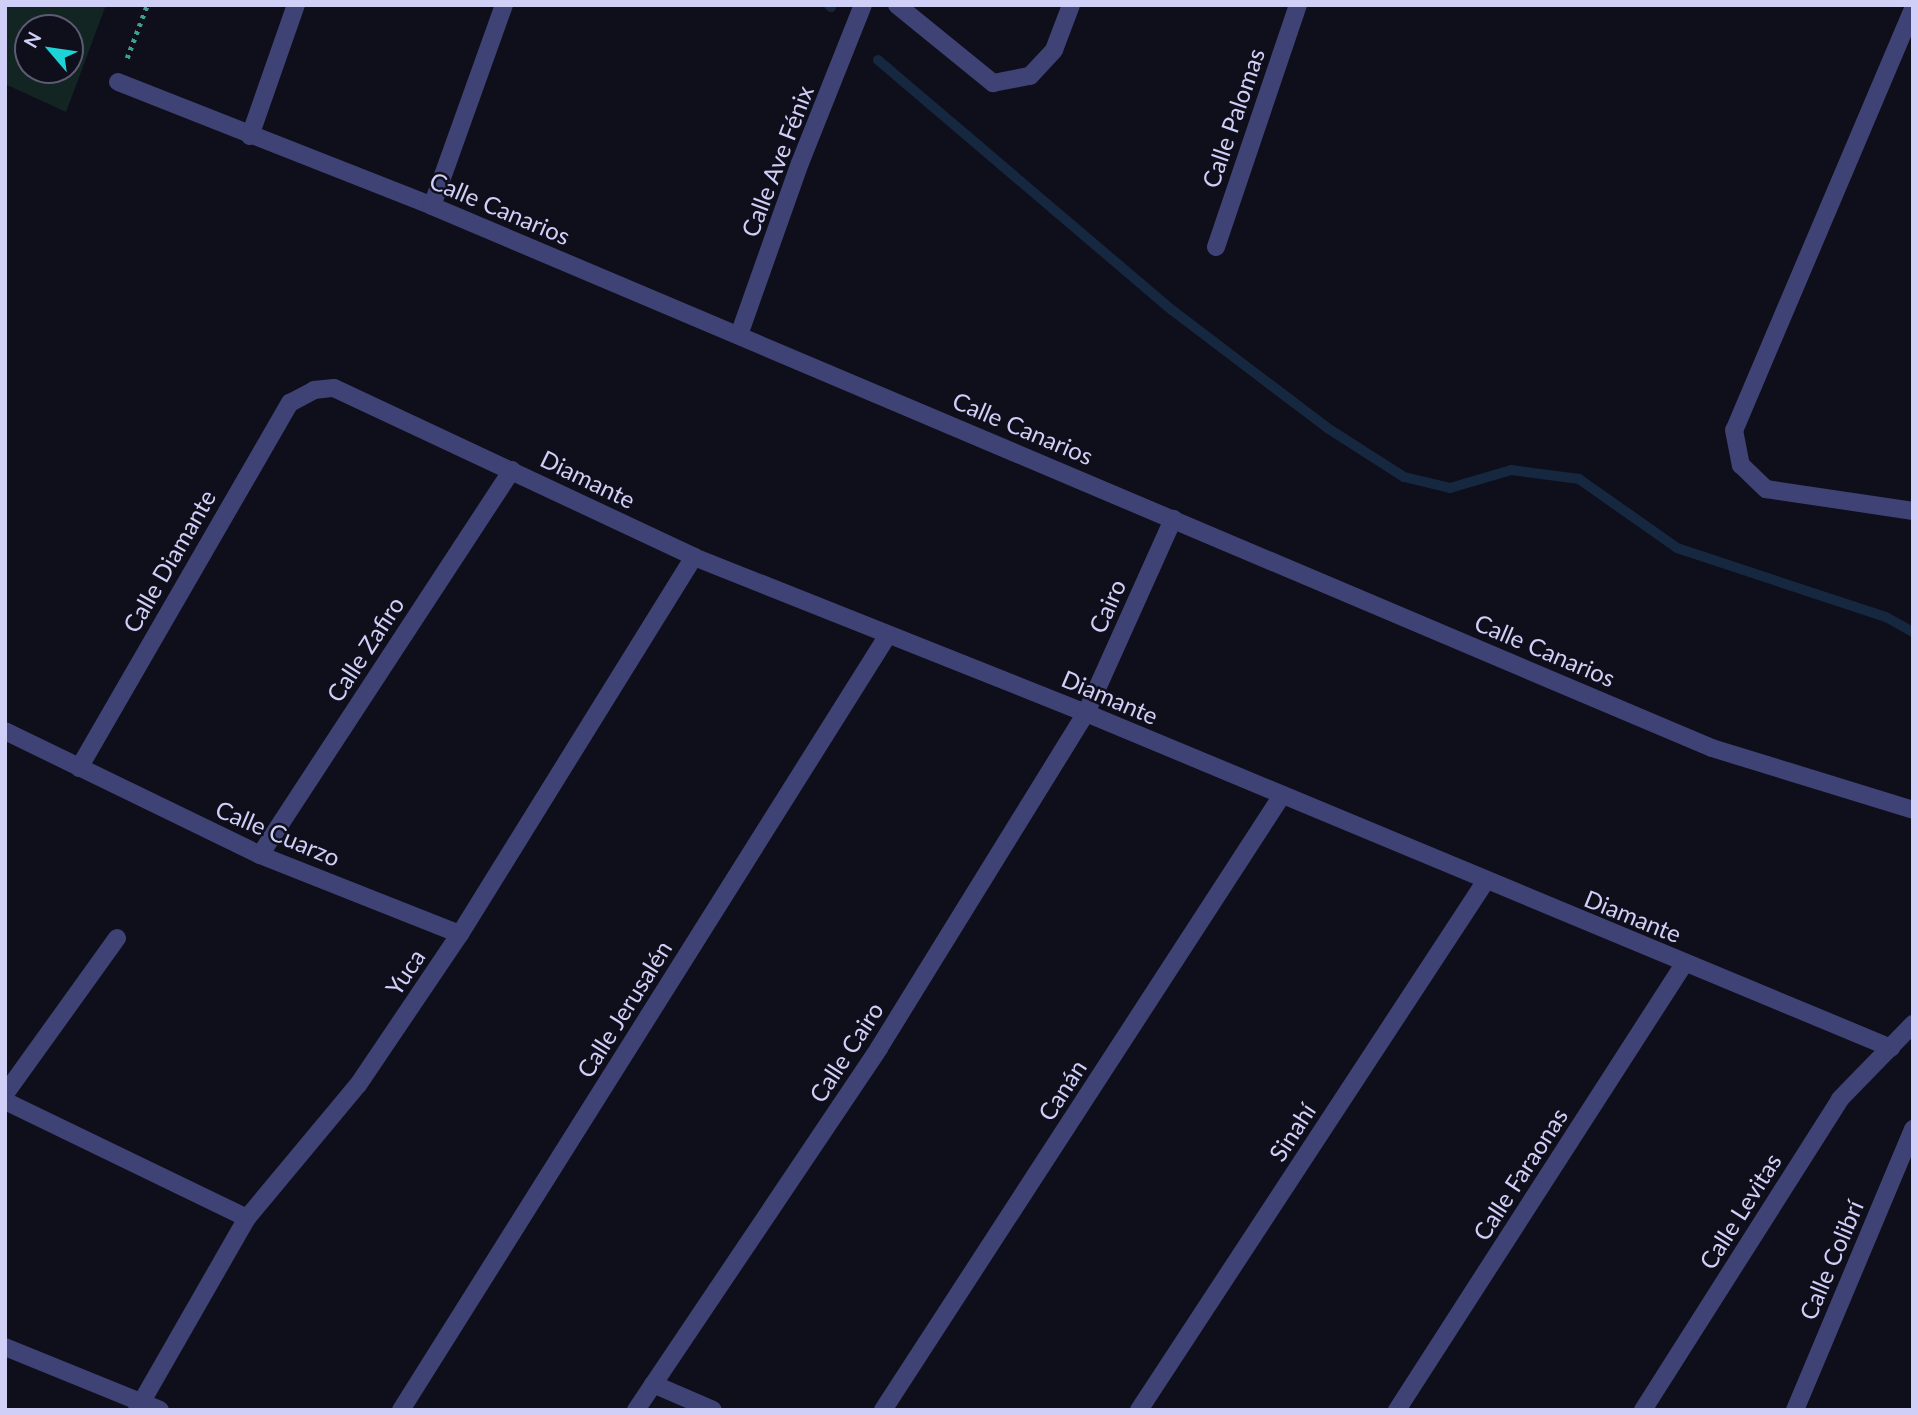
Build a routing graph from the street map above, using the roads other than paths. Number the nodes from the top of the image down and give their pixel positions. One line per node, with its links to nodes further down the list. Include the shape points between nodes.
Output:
1 (296, 5): 9 (street)
2 (504, 5): 10 (street)
3 (863, 5): 12 (street, Calle Ave Fénix)
4 (897, 5): 5 (street, via 993,83 1030,76 1054,50)
5 (1071, 5)
6 (1298, 5): 11 (street, Calle Palomas)
7 (1913, 9): 15 (street, via 1734,429 1741,465 1766,489)
8 (118, 82): 9 (street, Calle Canarios)
9 (250, 136): 10 (street, Calle Canarios)
10 (432, 206): 12 (street, Calle Canarios)
11 (1216, 247)
12 (739, 335): 16 (street, Calle Canarios)
13 (314, 390): 14 (street, Diamante, via 334,388); 21 (street, Calle Diamante, via 290,403)
14 (512, 470): 17 (street, Diamante); 24 (street, Calle Zafiro)
15 (1913, 511)
16 (1173, 519): 19 (street, Cairo); 23 (street, Calle Canarios, via 1712,748)
17 (694, 557): 18 (street, Diamante); 26 (street, Yuca)
18 (888, 635): 19 (street, Diamante); 39 (street, Calle Jerusalén)
19 (1086, 713): 22 (street, Diamante); 36 (street, Calle Cairo, via 879,1048)
20 (6, 732): 21 (street, Calle Cuarzo)
21 (79, 768): 24 (street, Calle Cuarzo)
22 (1281, 797): 25 (street, Diamante); 42 (street, Canán)
23 (1913, 810)
24 (260, 855): 26 (street, Calle Cuarzo)
25 (1485, 882): 28 (street, Diamante); 43 (street, Sinahí)
26 (460, 934): 34 (street, Yuca, via 358,1086)
27 (117, 938): 31 (street)
28 (1685, 964): 30 (street, Diamante); 44 (street, Calle Faraonas)
29 (1913, 1024): 30 (street, Calle Levitas)
30 (1891, 1048): 45 (street, Calle Levitas, via 1840,1099)
31 (5, 1094)
32 (5, 1101): 34 (street)
33 (1913, 1129): 46 (street, Calle Colibrí)
34 (247, 1218): 37 (street, Yuca)
35 (5, 1347): 37 (street)
36 (653, 1384): 40 (street, Calle Cairo); 41 (street)
37 (138, 1406): 38 (street)
38 (160, 1410)
39 (401, 1410)
40 (636, 1410)
41 (713, 1410)
42 (883, 1410)
43 (1139, 1410)
44 (1397, 1410)
45 (1643, 1410)
46 (1795, 1410)

